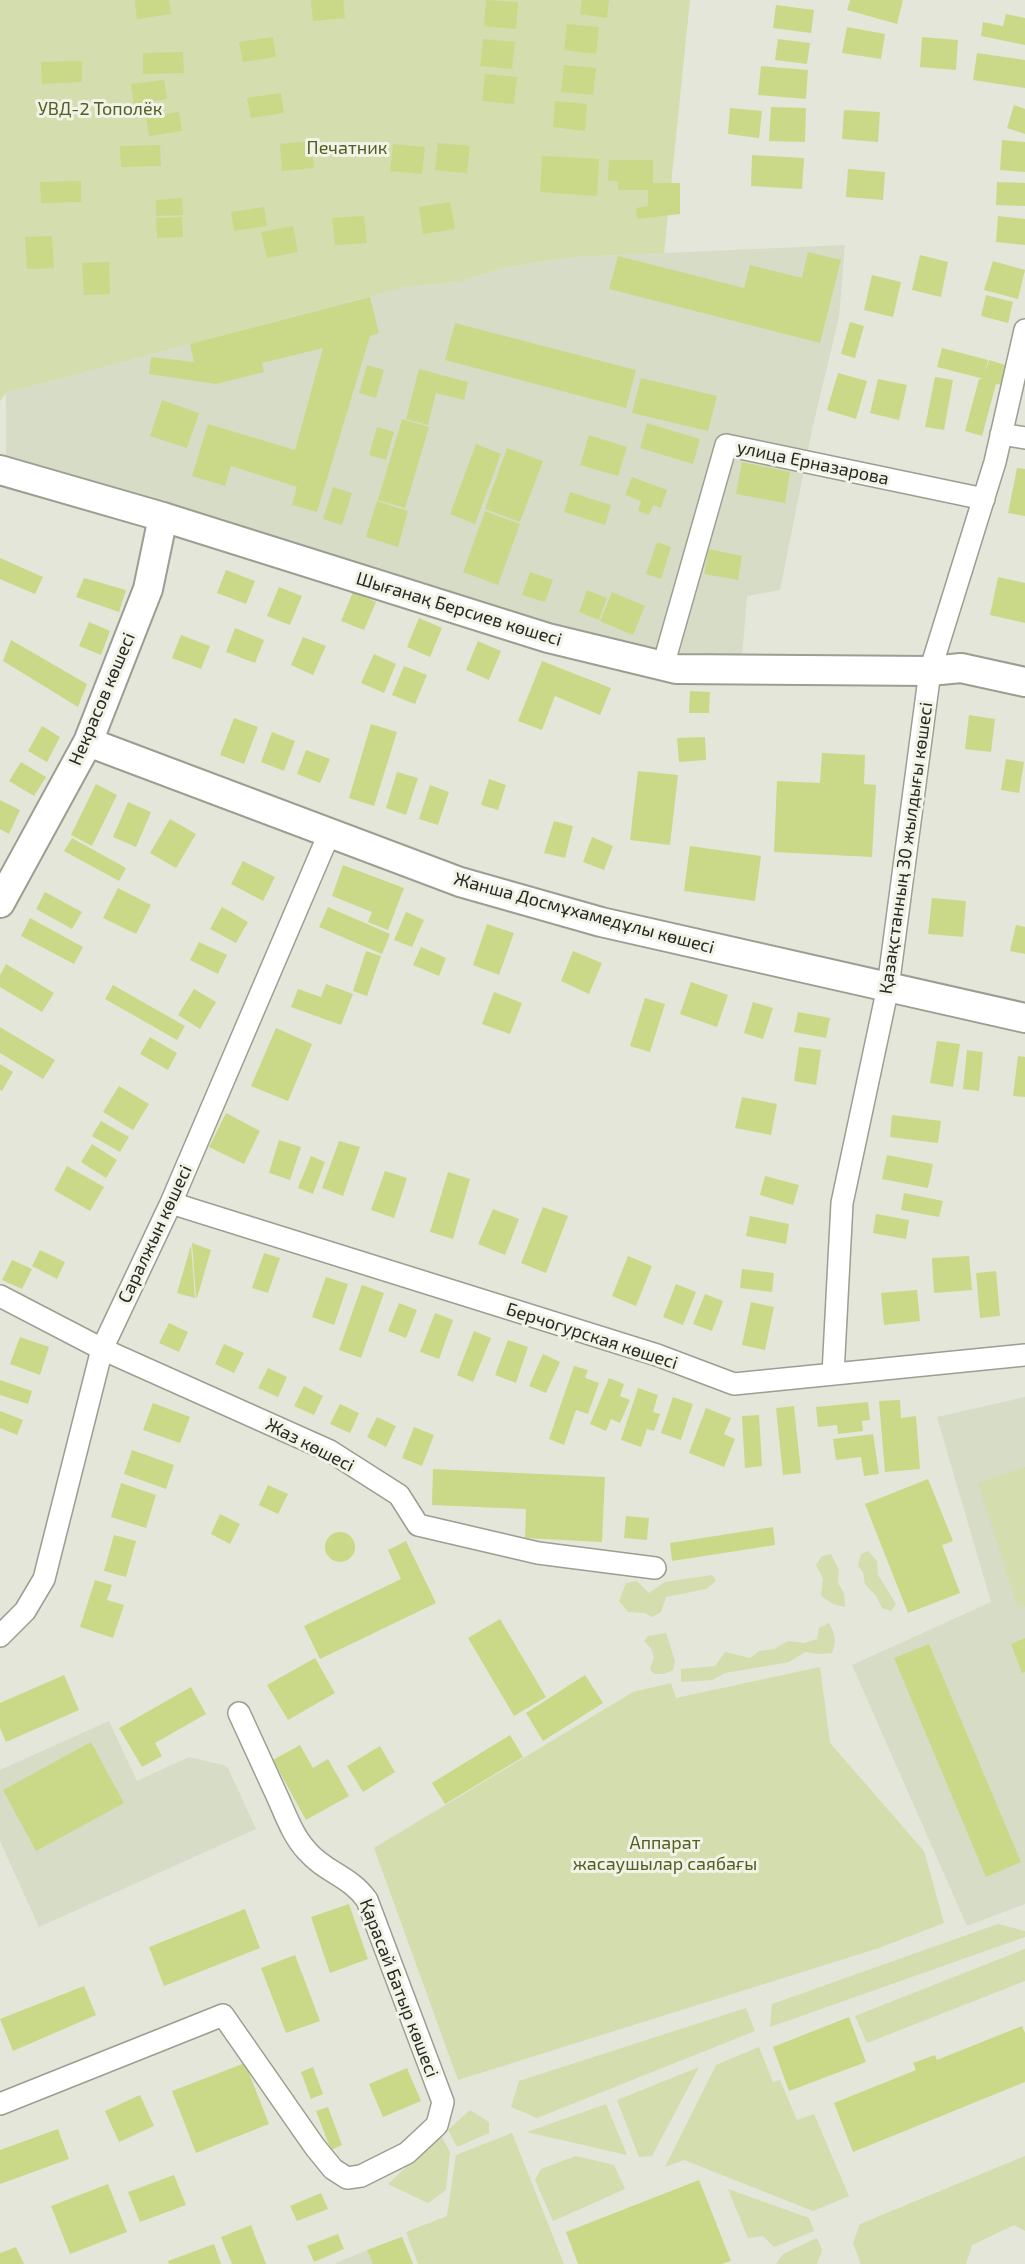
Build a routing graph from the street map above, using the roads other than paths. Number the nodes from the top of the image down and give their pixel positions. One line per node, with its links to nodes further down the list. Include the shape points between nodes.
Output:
1 (1025, 330): 2 (street, Қазақстанның 30 жылдығы көшесі)
2 (1001, 434): 3 (street); 5 (street, Қазақстанның 30 жылдығы көшесі)
3 (1025, 438)
4 (0, 470): 6 (street, Шығанақ Берсиев көшесі)
5 (984, 499): 7 (street, улица Ерназарова, via 726,445); 8 (street, Қазақстанның 30 жылдығы көшесі)
6 (163, 517): 7 (street, Шығанақ Берсиев көшесі, via 548,638); 10 (street, Некрасов көшесі, via 148,589)
7 (663, 666): 8 (street, Шығанақ Берсиев көшесі)
8 (930, 671): 9 (street, Шығанақ Берсиев көшесі, via 961,668); 13 (street, Қазақстанның 30 жылдығы көшесі)
9 (1025, 682)
10 (88, 742): 11 (street, Жанша Досмұхамедұлы көшесі); 12 (street, Некрасов көшесі)
11 (329, 834): 13 (street, Жанша Досмұхамедұлы көшесі, via 460,882 601,922); 15 (street, Саралжын көшесі)
12 (0, 903)
13 (888, 987): 14 (street, Жанша Досмұхамедұлы көшесі); 19 (street, Қазақстанның 30 жылдығы көшесі, via 842,1203)
14 (1025, 1018)
15 (171, 1203): 17 (street, Саралжын көшесі); 19 (street, Берчогурская көшесі, via 657,1355 734,1384)
16 (0, 1296): 17 (street, Жаз көшесі)
17 (102, 1349): 20 (street, Жаз көшесі, via 330,1451 399,1495 418,1525 538,1553); 21 (street, Саралжын көшесі, via 44,1579 25,1611)
18 (1025, 1355): 19 (street, Берчогурская көшесі)
19 (833, 1374)
20 (656, 1568)
21 (0, 1636)
22 (239, 1713): 23 (street, Қарасай Батыр көшесі, via 305,1850 319,1864 358,1887 367,1900 443,2102 436,2125 407,2153 361,2176 347,2178 333,2169 315,2147 223,2015)
23 (0, 2104)

